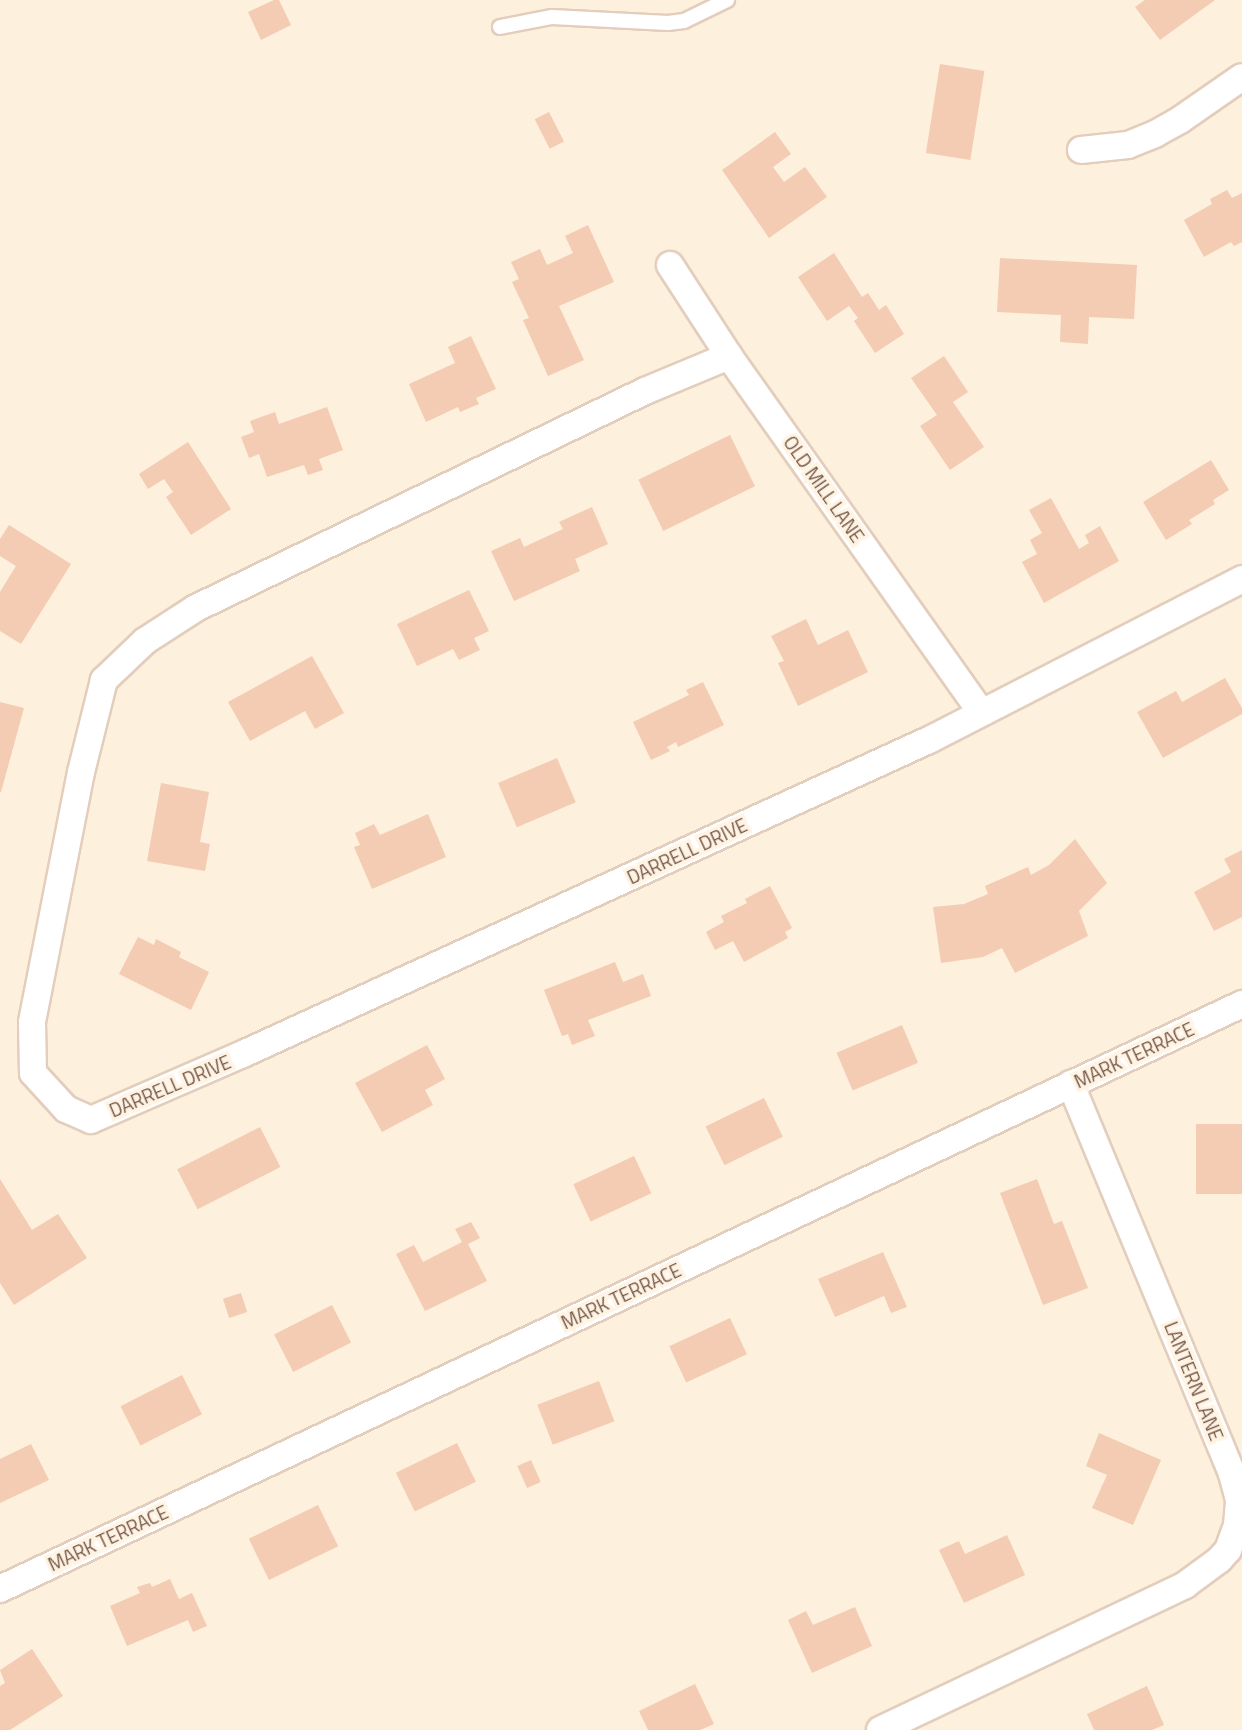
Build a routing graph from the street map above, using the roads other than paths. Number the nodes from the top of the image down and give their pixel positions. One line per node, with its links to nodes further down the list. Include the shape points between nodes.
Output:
1 (727, 0): 2 (lane, via 676,22 552,17)
2 (500, 27)
3 (1242, 76): 4 (street, via 1155,134 1128,145)
4 (1080, 150)
5 (670, 265): 6 (street, OLD MILL LANE)
6 (729, 356): 8 (street, OLD MILL LANE); 8 (street, DARRELL DRIVE, via 620,402 195,608 145,641 104,680 81,772 32,1022 33,1073 66,1109 91,1120 918,745)
7 (1242, 579): 8 (street, DARRELL DRIVE)
8 (981, 712)
9 (1242, 1004): 10 (street, MARK TERRACE)
10 (1071, 1084): 11 (street, MARK TERRACE); 12 (street, LANTERN LANE, via 1234,1478 1239,1500 1237,1525 1228,1550 1185,1585)
11 (0, 1589)
12 (880, 1730)

